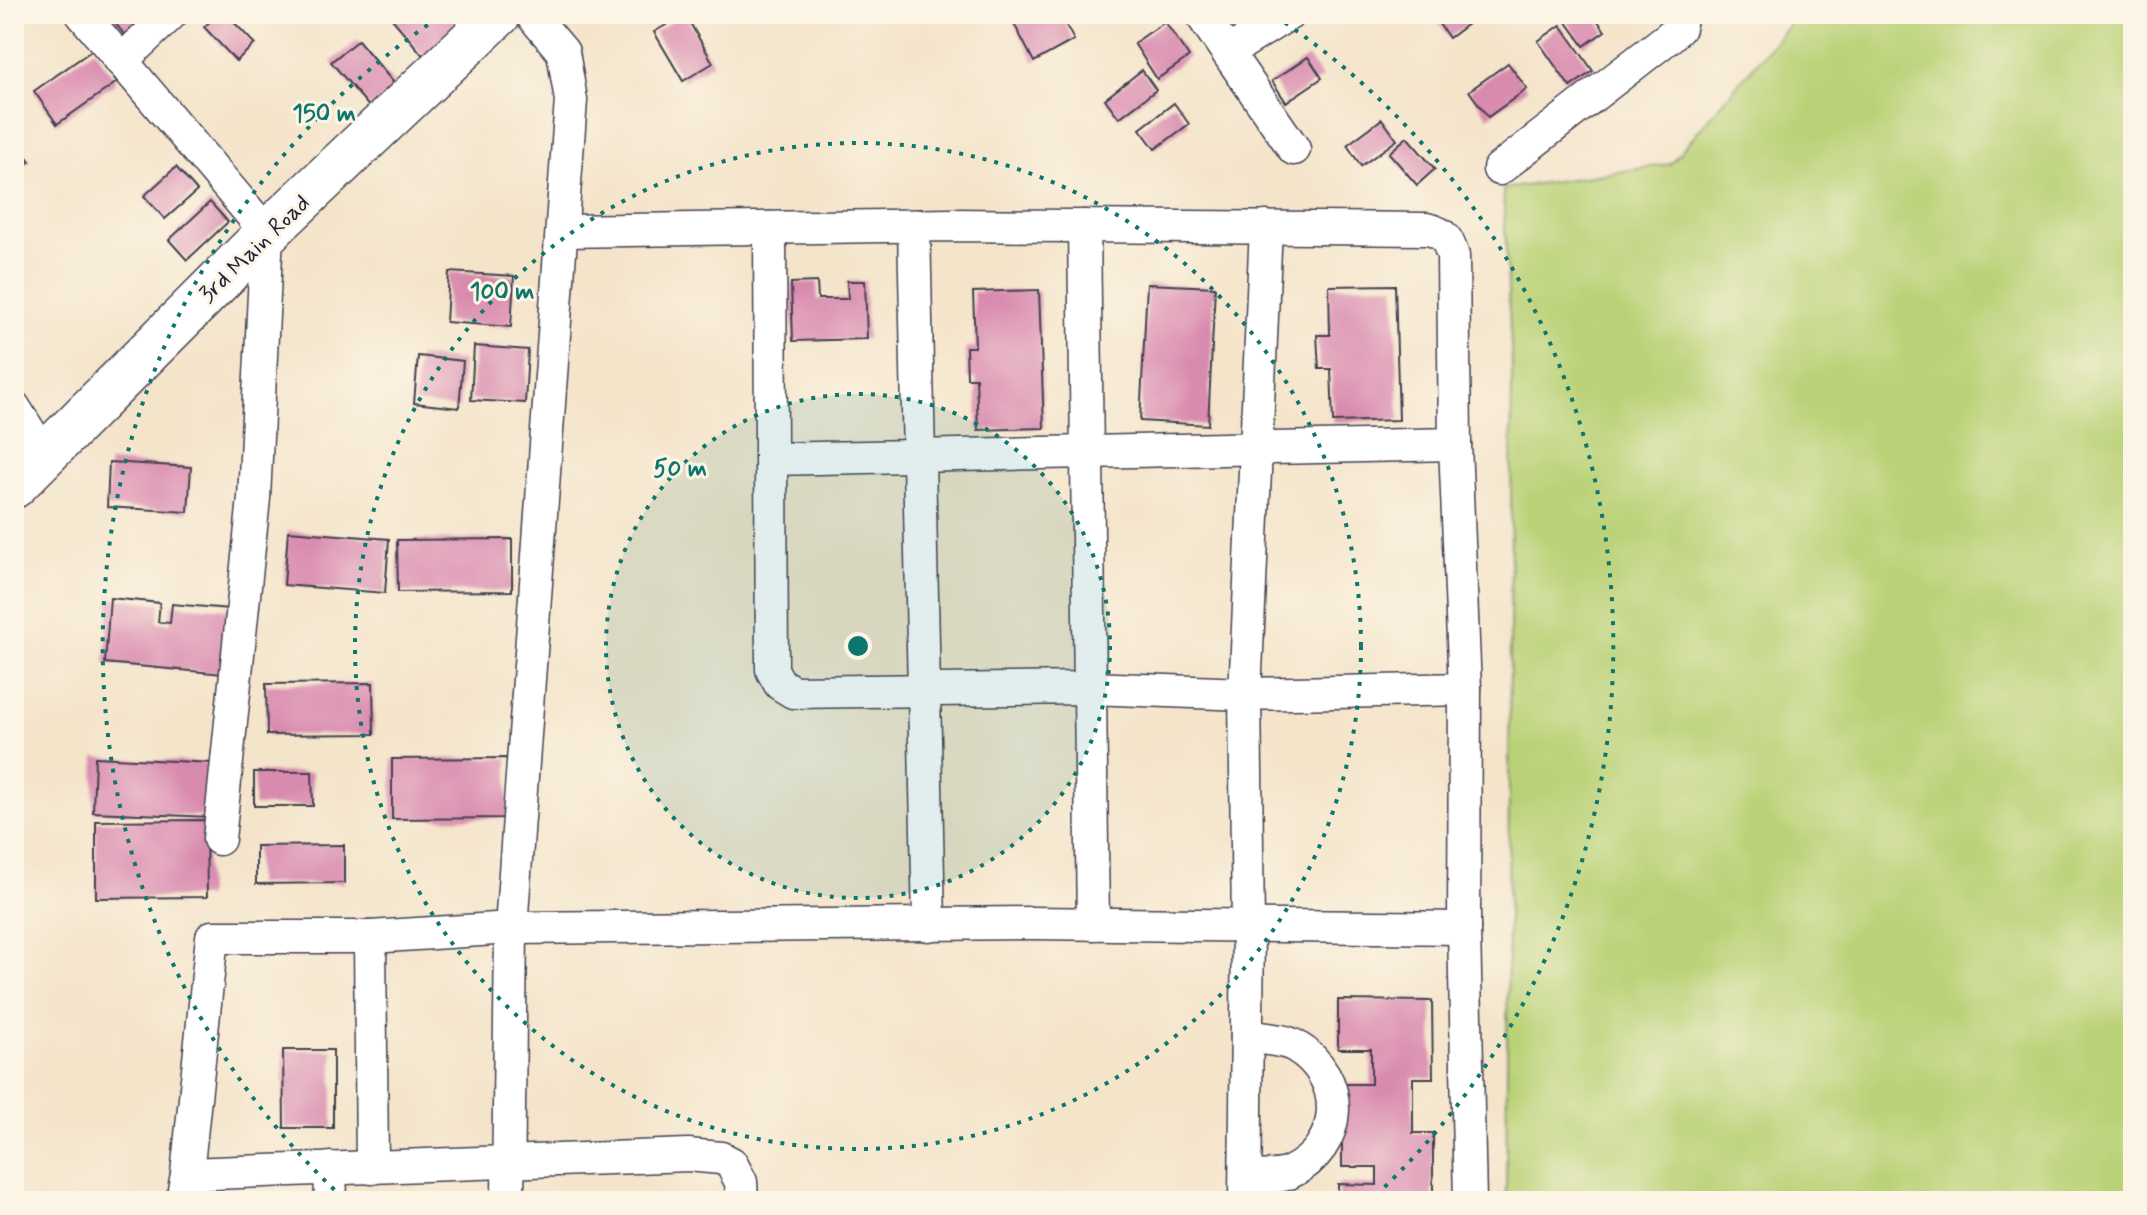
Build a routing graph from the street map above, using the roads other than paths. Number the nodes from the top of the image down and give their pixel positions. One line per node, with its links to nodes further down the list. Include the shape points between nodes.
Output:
1 (82, 14): 9 (street)
2 (171, 14): 9 (street)
3 (499, 14): 17 (street, 3rd Main Road)
4 (531, 14): 16 (street, via 563,52 569,79)
5 (1201, 14): 8 (street)
6 (1289, 14): 8 (street)
7 (1682, 14): 11 (street, via 1679,28 1669,37)
8 (1228, 52): 10 (street)
9 (121, 61): 17 (street)
10 (1294, 149)
11 (1499, 169)
12 (914, 226): 13 (street); 15 (street); 22 (street)
13 (1084, 226): 14 (street); 21 (street)
14 (1266, 227): 19 (street, via 1427,229 1448,239 1453,256); 20 (street)
15 (770, 228): 16 (street); 24 (street)
16 (564, 231): 34 (street)
17 (267, 233): 23 (street, 3rd Main Road); 30 (street, via 254,498)
18 (14, 407): 23 (street)
19 (1455, 444): 20 (street); 27 (street)
20 (1256, 449): 21 (street); 29 (street)
21 (1088, 452): 22 (street); 26 (street)
22 (919, 455): 24 (street); 28 (street)
23 (45, 456): 25 (street, 3rd Main Road)
24 (772, 459): 28 (street, via 772,670 780,684 793,692)
25 (14, 486)
26 (1090, 688): 28 (street); 29 (street); 31 (street)
27 (1465, 689): 29 (street); 35 (street)
28 (924, 691): 32 (street)
29 (1245, 694): 33 (street)
30 (219, 839)
31 (1093, 924): 32 (street); 33 (street)
32 (929, 925): 34 (street)
33 (1248, 926): 35 (street); 37 (street)
34 (511, 928): 36 (street); 38 (street)
35 (1464, 928): 46 (street)
36 (370, 937): 40 (street); 41 (street, via 212,937)
37 (1247, 1036): 42 (street); 42 (street, via 1294,1044 1324,1072 1334,1110 1329,1138 1312,1158 1286,1175)
38 (507, 1162): 40 (street); 44 (street); 45 (street, via 721,1158 738,1171)
39 (330, 1168): 40 (street); 41 (street); 43 (street)
40 (372, 1168)
41 (185, 1187)
42 (1246, 1189)
43 (331, 1201)
44 (508, 1201)
45 (742, 1201)
46 (1470, 1201)

